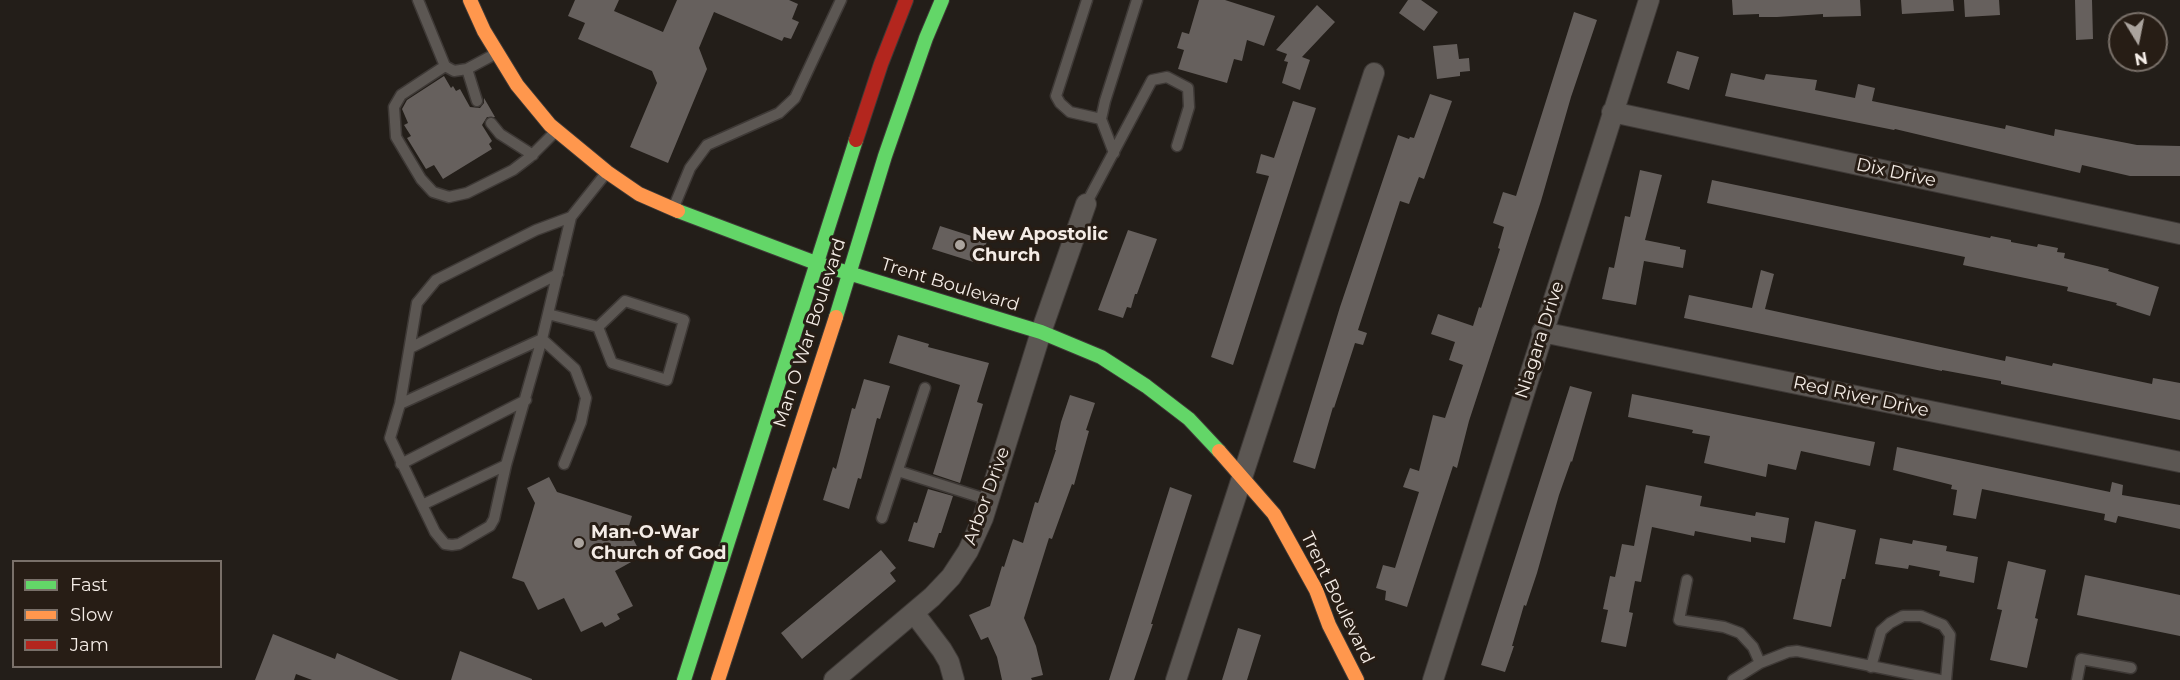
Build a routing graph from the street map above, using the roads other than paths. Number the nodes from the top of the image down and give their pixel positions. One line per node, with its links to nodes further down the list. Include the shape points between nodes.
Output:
1 (418, 0): 10 (lane)
2 (471, 0): 9 (main road, Trent Boulevard)
3 (842, 0): 23 (lane, via 795,98 779,113 707,146 690,168)
4 (906, 0): 26 (main road, Man O War Boulevard)
5 (942, 0): 27 (main road, Man O War Boulevard, via 885,156)
6 (1087, 0): 15 (lane, via 1056,96 1070,112)
7 (1137, 0): 15 (lane)
8 (1648, 0): 14 (street, Niagara Drive)
9 (497, 53): 11 (lane); 17 (main road, Trent Boulevard, via 517,85)
10 (445, 66): 11 (lane, via 454,71); 20 (lane, via 400,95 394,107 396,137 433,192 449,197 467,193 513,170)
11 (467, 69): 13 (lane)
12 (1374, 73): 43 (street)
13 (477, 101)
14 (1612, 112): 25 (street, Dix Drive); 32 (street, Niagara Drive)
15 (1101, 119): 19 (lane)
16 (491, 123): 20 (lane, via 500,134)
17 (557, 131): 20 (lane); 21 (main road, Trent Boulevard)
18 (1177, 146): 19 (lane, via 1189,107 1188,88 1167,76 1152,80)
19 (1114, 153): 22 (lane)
20 (533, 155)
21 (607, 172): 23 (main road, Trent Boulevard, via 639,194); 24 (lane)
22 (1086, 204): 31 (street, Arbor Drive)
23 (673, 209): 26 (main road, Trent Boulevard)
24 (571, 217): 28 (lane); 34 (lane, via 536,230 436,280 417,303)
25 (2180, 234)
26 (816, 263): 27 (main road, Trent Boulevard); 53 (main road, Man O War Boulevard)
27 (849, 272): 31 (main road, Trent Boulevard); 54 (main road, Man O War Boulevard)
28 (558, 274): 29 (lane); 34 (lane)
29 (548, 314): 30 (lane); 33 (lane)
30 (598, 327): 30 (lane, via 612,363 667,380 684,320 625,301)
31 (1041, 332): 43 (main road, Trent Boulevard, via 1101,357 1146,386 1189,419); 44 (street, Arbor Drive)
32 (1542, 332): 38 (street, Red River Drive); 59 (street, Niagara Drive)
33 (542, 339): 36 (lane); 37 (lane); 40 (lane, via 575,369 586,398)
34 (410, 348): 37 (lane)
35 (925, 388): 42 (lane)
36 (525, 400): 39 (lane); 41 (lane)
37 (400, 404): 39 (lane, via 390,438)
38 (2180, 462)
39 (401, 464): 45 (lane)
40 (564, 464)
41 (506, 465): 45 (lane); 45 (lane, via 494,519 490,526 466,540 452,546 445,544)
42 (898, 471): 44 (lane); 46 (lane)
43 (1242, 475): 57 (street); 58 (main road, Trent Boulevard, via 1274,514 1296,552)
44 (989, 500): 48 (street, Arbor Drive, via 968,551 951,578)
45 (422, 505)
46 (882, 518)
47 (1686, 580): 49 (lane, via 1679,620 1740,633 1753,647)
48 (914, 613): 55 (street, Arbor Drive); 56 (street, via 942,650)
49 (1760, 663): 50 (lane, via 1797,651); 60 (lane)
50 (1871, 667): 52 (lane); 62 (lane, via 1881,631 1903,616 1921,616 1942,625 1950,635)
51 (2131, 668): 63 (lane, via 2081,659)
52 (1902, 676): 61 (lane)
53 (684, 680)
54 (718, 680)
55 (834, 680)
56 (954, 680)
57 (1176, 680)
58 (1357, 680)
59 (1432, 680)
60 (1733, 680)
61 (1940, 680)
62 (1946, 680)
63 (2077, 680)

